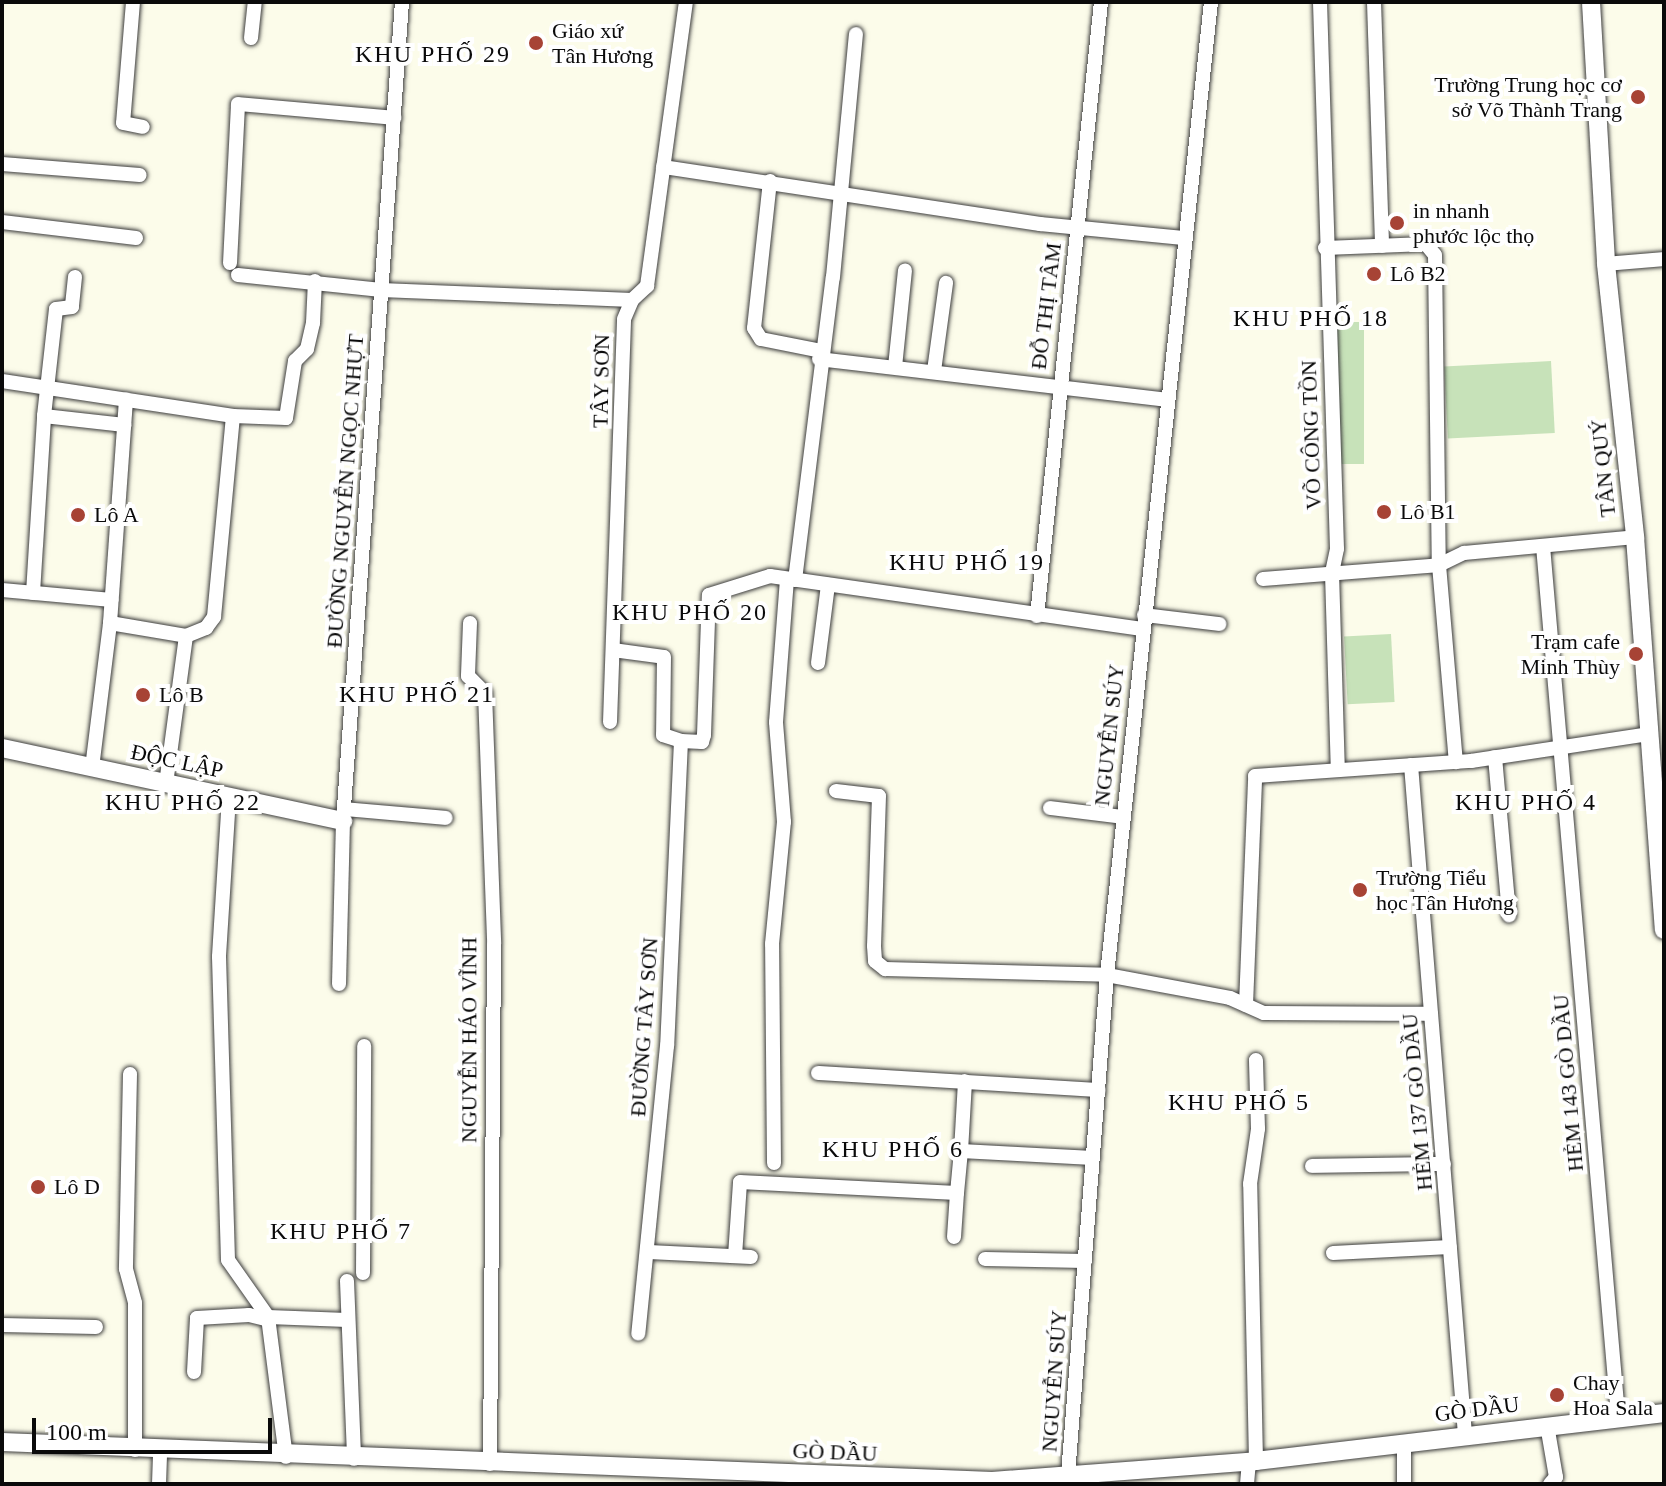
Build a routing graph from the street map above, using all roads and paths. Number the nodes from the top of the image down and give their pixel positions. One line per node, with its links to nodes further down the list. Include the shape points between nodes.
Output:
1 (133, 2): 13 (street, via 123,123)
2 (255, 2): 11 (street)
3 (402, 2): 12 (street, ĐƯỜNG NGUYỄN NGỌC NHỰT)
4 (686, 2): 15 (street, TÂY SƠN)
5 (1101, 2): 20 (street, ĐỖ THỊ TÂM)
6 (1211, 2): 22 (street, NGUYỄN SÚY)
7 (1320, 2): 24 (street, VÕ CÔNG TỒN)
8 (1374, 2): 23 (street)
9 (1591, 2): 26 (street, TÂN QUÝ)
10 (856, 34): 18 (street)
11 (251, 38)
12 (394, 118): 29 (street, via 238,104 234,269); 31 (street, ĐƯỜNG NGUYỄN NGỌC NHỰT)
13 (143, 127)
14 (2, 164): 16 (street)
15 (663, 167): 17 (street); 32 (street, TÂY SƠN, via 647,286)
16 (140, 175)
17 (770, 181): 18 (street); 33 (street, via 754,328 761,339)
18 (839, 193): 20 (street); 33 (street)
19 (2, 222): 21 (street)
20 (1079, 226): 22 (street); 37 (street, ĐỖ THỊ TÂM)
21 (136, 238)
22 (1183, 238): 40 (street, NGUYỄN SÚY)
23 (1382, 246): 24 (street); 46 (street, via 1426,244 1435,255)
24 (1325, 248): 47 (street, VÕ CÔNG TỒN, via 1337,549)
25 (1664, 259): 26 (street)
26 (1606, 264): 44 (street, TÂN QUÝ)
27 (905, 271): 34 (street)
28 (75, 277): 38 (street, via 72,307 56,309)
29 (315, 281): 31 (street); 42 (street, via 313,323 307,349 295,361 286,418)
30 (946, 283): 35 (street)
31 (381, 290): 32 (street); 76 (street, ĐƯỜNG NGUYỄN NGỌC NHỰT)
32 (632, 300): 60 (street, TÂY SƠN, via 624,319)
33 (820, 355): 34 (street); 48 (street)
34 (895, 367): 35 (street)
35 (934, 371): 37 (street)
36 (2, 381): 38 (street)
37 (1058, 386): 40 (street); 54 (street, ĐỖ THỊ TÂM)
38 (49, 389): 39 (street); 41 (street)
39 (126, 400): 42 (street); 43 (street)
40 (1166, 400): 55 (street, NGUYỄN SÚY)
41 (44, 416): 43 (street); 52 (street)
42 (233, 416): 59 (street, via 214,617 206,628)
43 (124, 425): 53 (street)
44 (1635, 537): 45 (street); 63 (street, TÂN QUÝ)
45 (1543, 546): 46 (street, via 1464,553); 65 (street, HẺM 143 GÒ DẦU)
46 (1439, 565): 47 (street); 68 (street)
47 (1332, 573): 49 (street); 71 (street, VÕ CÔNG TỒN)
48 (791, 579): 50 (street); 64 (street, via 770,576 709,595 704,735 702,742); 94 (street, via 776,722 784,822 772,944)
49 (1263, 579)
50 (828, 585): 54 (street); 61 (street)
51 (2, 590): 52 (street)
52 (33, 593): 53 (street)
53 (112, 600): 56 (street)
54 (1037, 616): 55 (street)
55 (1143, 622): 58 (street); 77 (street, NGUYỄN SÚY)
56 (110, 623): 59 (street); 70 (street)
57 (470, 623): 125 (street, NGUYỄN HÁO VĨNH, via 468,676 485,693 494,944)
58 (1219, 624)
59 (186, 636): 72 (street)
60 (613, 650): 62 (street, TÂY SƠN); 64 (street, via 664,657 663,735)
61 (818, 663)
62 (610, 722)
63 (1650, 734): 65 (street); 79 (street, TÂN QUÝ)
64 (681, 741): 100 (street, ĐƯỜNG TÂY SƠN, via 667,1046)
65 (1563, 747): 67 (street); 115 (street, HẺM 143 GÒ DẦU)
66 (2, 748): 70 (street, ĐỘC LẬP)
67 (1495, 757): 68 (street); 80 (street)
68 (1456, 762): 69 (street)
69 (1411, 765): 71 (street); 85 (street, HẺM 137 GÒ DẦU)
70 (92, 768): 72 (street, ĐỘC LẬP)
71 (1338, 770): 84 (street, via 1255,776)
72 (166, 783): 74 (street, ĐỘC LẬP)
73 (836, 791): 82 (street, via 879,796 874,946 875,961 885,969)
74 (229, 797): 76 (street, ĐỘC LẬP); 108 (street, via 219,957 228,1260)
75 (1050, 808): 77 (street)
76 (343, 815): 78 (street); 83 (street, ĐƯỜNG NGUYỄN NGỌC NHỰT)
77 (1123, 817): 82 (street, NGUYỄN SÚY)
78 (446, 818)
79 (1663, 894): 81 (street, TÂN QUÝ)
80 (1509, 915)
81 (1664, 930)
82 (1107, 975): 84 (street); 91 (street, NGUYỄN SÚY)
83 (339, 984)
84 (1246, 1005): 85 (street, via 1264,1013)
85 (1431, 1014): 95 (street, HẺM 137 GÒ DẦU)
86 (364, 1046): 106 (street)
87 (1256, 1060): 124 (street, via 1258,1129 1250,1184)
88 (818, 1073): 90 (street)
89 (130, 1074): 120 (street, via 126,1269 135,1303)
90 (965, 1081): 91 (street); 92 (street)
91 (1098, 1090): 93 (street, NGUYỄN SÚY)
92 (961, 1151): 93 (street); 97 (street)
93 (1093, 1158): 105 (street, NGUYỄN SÚY)
94 (774, 1163)
95 (1444, 1164): 96 (street); 99 (street, HẺM 137 GÒ DẦU)
96 (1312, 1166)
97 (957, 1193): 98 (street); 102 (street, via 740,1182)
98 (954, 1237)
99 (1450, 1247): 101 (street); 117 (street, HẺM 137 GÒ DẦU)
100 (649, 1252): 102 (street); 112 (street, ĐƯỜNG TÂY SƠN)
101 (1333, 1253)
102 (735, 1256): 103 (street)
103 (751, 1257)
104 (985, 1259): 105 (street)
105 (1085, 1261): 126 (street, NGUYỄN SÚY)
106 (363, 1273)
107 (347, 1281): 109 (street)
108 (269, 1318): 109 (street); 113 (street, via 197,1318); 122 (street)
109 (347, 1320): 123 (street)
110 (2, 1325): 111 (street)
111 (96, 1327)
112 (638, 1334)
113 (194, 1372)
114 (1664, 1413): 115 (street, GÒ DẦU)
115 (1618, 1416): 116 (street, GÒ DẦU)
116 (1547, 1425): 117 (street, GÒ DẦU); 133 (street, via 1556,1477)
117 (1465, 1435): 119 (street, GÒ DẦU)
118 (2, 1442): 120 (street, GÒ DẦU)
119 (1404, 1443): 124 (street, GÒ DẦU); 132 (street)
120 (135, 1450): 121 (street, GÒ DẦU)
121 (160, 1451): 122 (street, GÒ DẦU); 130 (street)
122 (286, 1457): 123 (street, GÒ DẦU)
123 (354, 1459): 125 (street, GÒ DẦU)
124 (1252, 1461): 127 (street, GÒ DẦU); 131 (street)
125 (490, 1464): 128 (street, GÒ DẦU)
126 (1068, 1475): 127 (street, GÒ DẦU); 129 (street, GÒ DẦU)
127 (1104, 1478)
128 (785, 1479): 129 (street, GÒ DẦU)
129 (992, 1482)
130 (159, 1484)
131 (1247, 1484)
132 (1404, 1484)
133 (1550, 1484)

